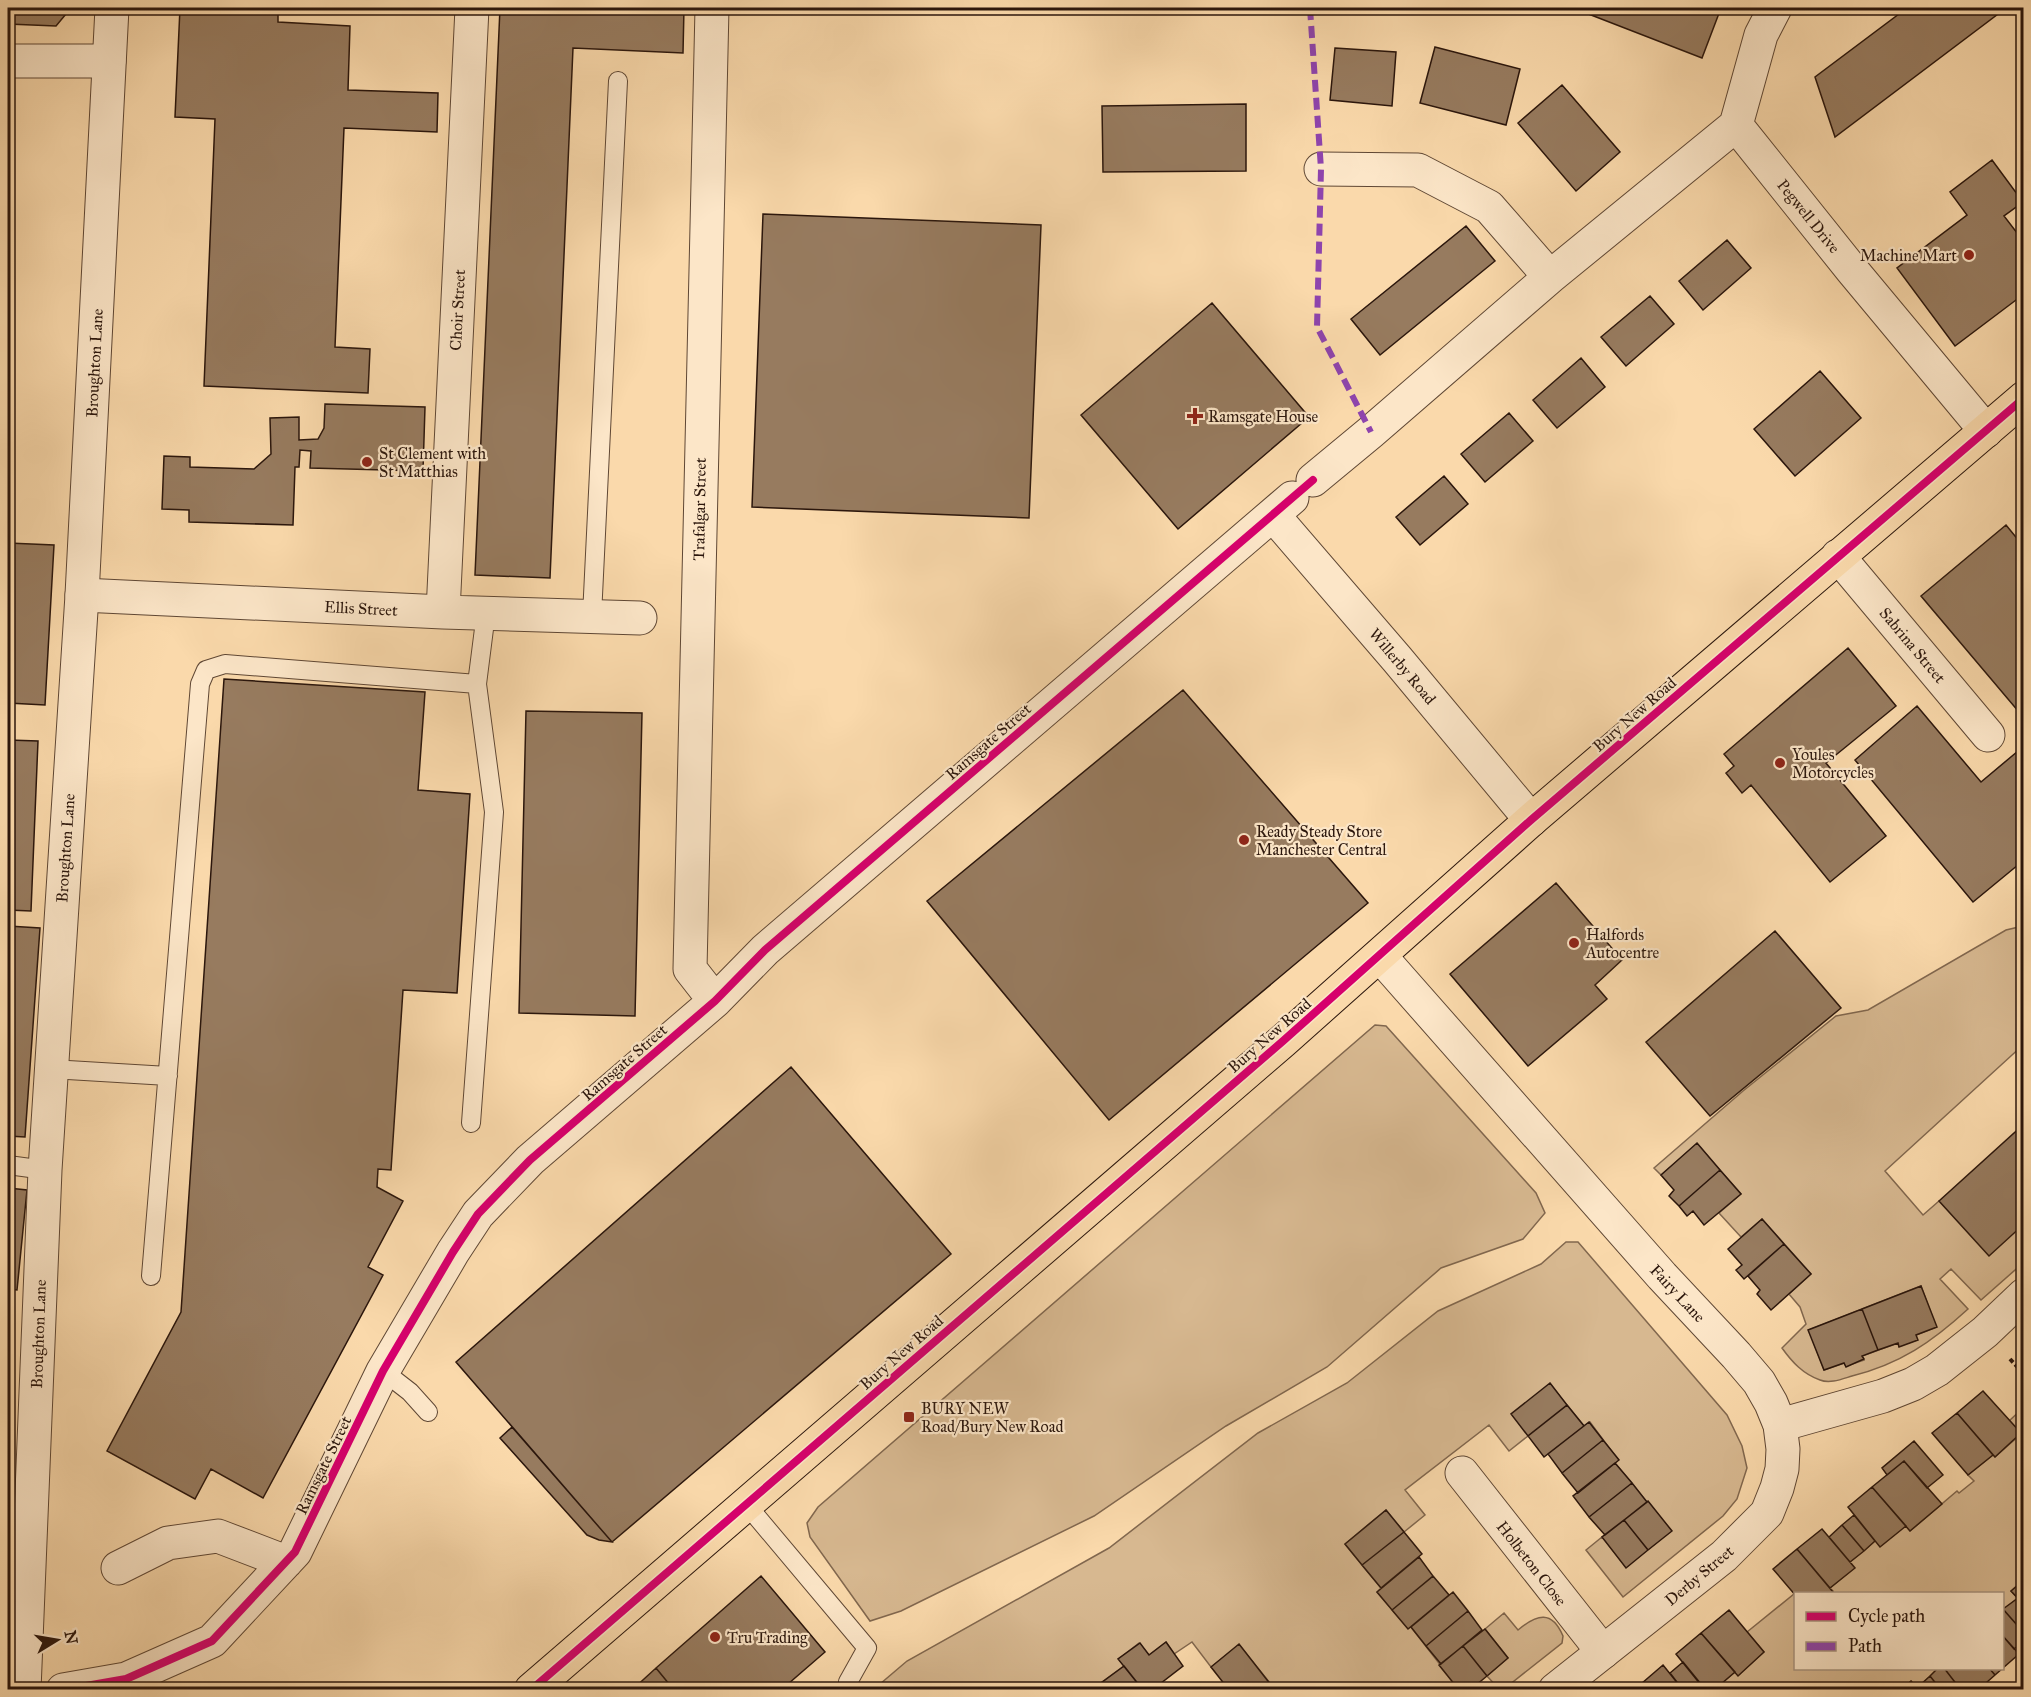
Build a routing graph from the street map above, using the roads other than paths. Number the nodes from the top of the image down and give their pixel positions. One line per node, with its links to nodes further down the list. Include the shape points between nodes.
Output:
1 (112, 8): 6 (street, Broughton Lane)
2 (472, 8): 16 (street, Choir Street)
3 (712, 8): 24 (street, Trafalgar Street, via 690,969)
4 (1775, 8): 8 (street, via 1761,35)
5 (8, 61): 6 (street)
6 (109, 61): 15 (street, Broughton Lane)
7 (618, 81): 18 (lane)
8 (1736, 125): 10 (street, Ramsgate Street); 12 (street, Pegwell Drive)
9 (1321, 169): 10 (street, via 1418,170 1489,207)
10 (1550, 277): 13 (street, Ramsgate Street)
11 (2024, 398): 12 (highway, Bury New Road)
12 (1986, 430): 14 (highway, Bury New Road)
13 (1292, 497): 22 (street, Willerby Road, via 1405,668); 24 (street, Ramsgate Street, via 765,950)
14 (1838, 556): 21 (street, Sabrina Street); 22 (highway, Bury New Road)
15 (82, 595): 16 (street, Ellis Street); 25 (street, Broughton Lane)
16 (443, 612): 17 (street, Ellis Street)
17 (486, 613): 18 (street, Ellis Street); 20 (lane)
18 (592, 616): 19 (street, Ellis Street)
19 (640, 618)
20 (477, 684): 26 (lane, via 225,664 206,670 200,684); 27 (lane, via 494,812)
21 (1988, 735)
22 (1531, 820): 23 (highway, Bury New Road)
23 (1380, 956): 34 (street, Fairy Lane, via 1736,1355 1759,1382); 36 (highway, Bury New Road)
24 (715, 1001): 32 (street, Ramsgate Street, via 530,1160 478,1214)
25 (51, 1069): 26 (lane); 29 (street, Broughton Lane)
26 (168, 1076): 30 (lane)
27 (471, 1123)
28 (8, 1165): 29 (lane)
29 (45, 1170): 41 (street, Broughton Lane)
30 (151, 1276)
31 (2024, 1295): 34 (street, via 1985,1332 1937,1370 1912,1384)
32 (383, 1371): 33 (lane); 37 (street, Ramsgate Street, via 295,1552)
33 (429, 1412)
34 (1780, 1425): 39 (street, Derby Street, via 1782,1469 1767,1512 1724,1556)
35 (1462, 1473): 39 (street, Holbeton Close)
36 (746, 1504): 40 (lane, via 867,1648); 43 (highway, Bury New Road)
37 (286, 1562): 38 (street, via 218,1536 168,1543); 42 (street, Ramsgate Street, via 212,1641 126,1679)
38 (117, 1568)
39 (1603, 1652): 44 (street, Derby Street)
40 (848, 1682)
41 (24, 1689)
42 (63, 1689)
43 (531, 1689)
44 (1555, 1689)

